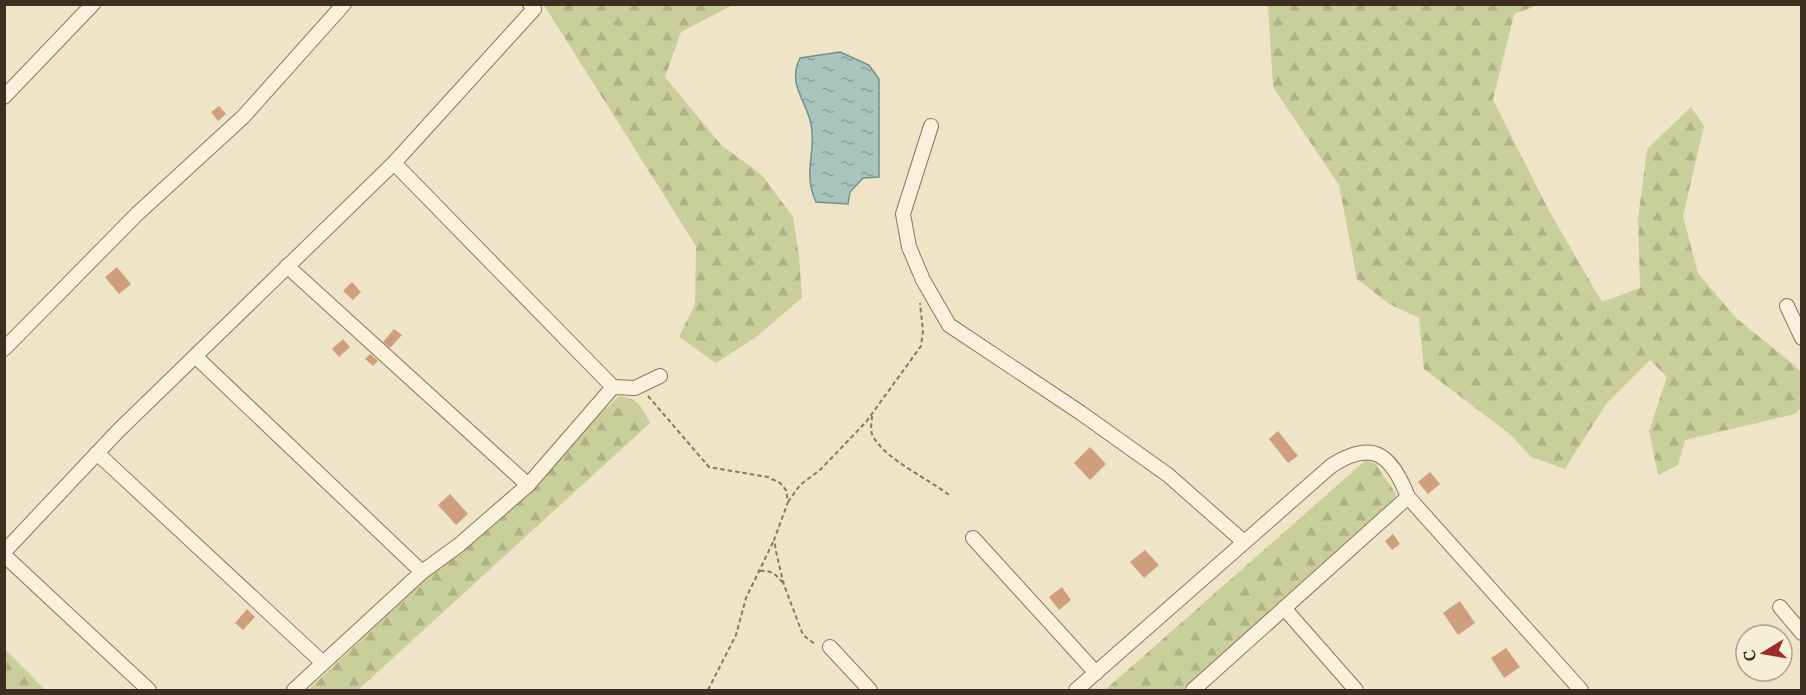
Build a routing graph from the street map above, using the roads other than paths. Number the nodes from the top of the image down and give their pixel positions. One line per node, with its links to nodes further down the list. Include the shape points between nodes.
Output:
1 (93, 4): 4 (street)
2 (344, 4): 10 (street, via 243,117 137,214)
3 (530, 4): 6 (street, via 534,9)
4 (4, 97)
5 (931, 126): 18 (street, via 903,214 909,247 949,325 1168,475)
6 (394, 164): 7 (street); 13 (street)
7 (287, 266): 11 (street); 15 (street)
8 (1787, 306): 9 (street)
9 (1802, 338)
10 (4, 349)
11 (195, 356): 14 (street); 20 (street)
12 (660, 376): 13 (street, via 635,388)
13 (613, 387): 15 (street)
14 (97, 453): 19 (street); 25 (street)
15 (528, 485): 20 (street)
16 (1408, 497): 18 (street, via 1400,478 1380,455 1364,451 1349,454); 22 (street); 33 (street)
17 (973, 538): 26 (street)
18 (1244, 542): 26 (street)
19 (4, 553): 27 (street)
20 (422, 572): 25 (street)
21 (1780, 607): 23 (street)
22 (1284, 608): 31 (street); 32 (street)
23 (1802, 633)
24 (830, 647): 29 (street)
25 (322, 663): 28 (street)
26 (1096, 673): 30 (street)
27 (149, 690)
28 (294, 690)
29 (870, 690)
30 (1076, 690)
31 (1193, 690)
32 (1356, 690)
33 (1581, 690)

